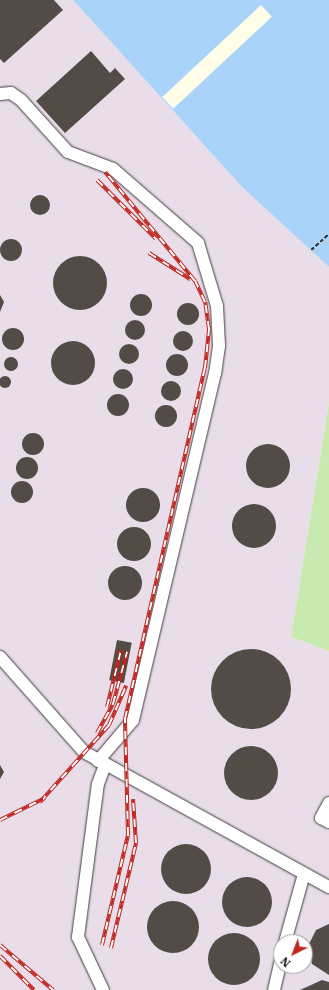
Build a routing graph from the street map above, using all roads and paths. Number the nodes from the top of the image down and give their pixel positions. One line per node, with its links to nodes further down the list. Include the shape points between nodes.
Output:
1 (0, 94): 5 (lane, via 11,93 21,100 68,152 113,169 198,243 217,306 219,346 215,373 133,720)
2 (329, 234): 3 (path)
3 (311, 250)
4 (0, 657): 5 (lane, via 75,745)
5 (102, 763): 8 (lane); 12 (lane, via 78,937)
6 (329, 803): 7 (lane, via 321,818)
7 (329, 822)
8 (304, 874): 9 (lane); 10 (lane)
9 (329, 887)
10 (287, 934)
11 (278, 974): 13 (lane)
12 (103, 990)
13 (274, 990)

